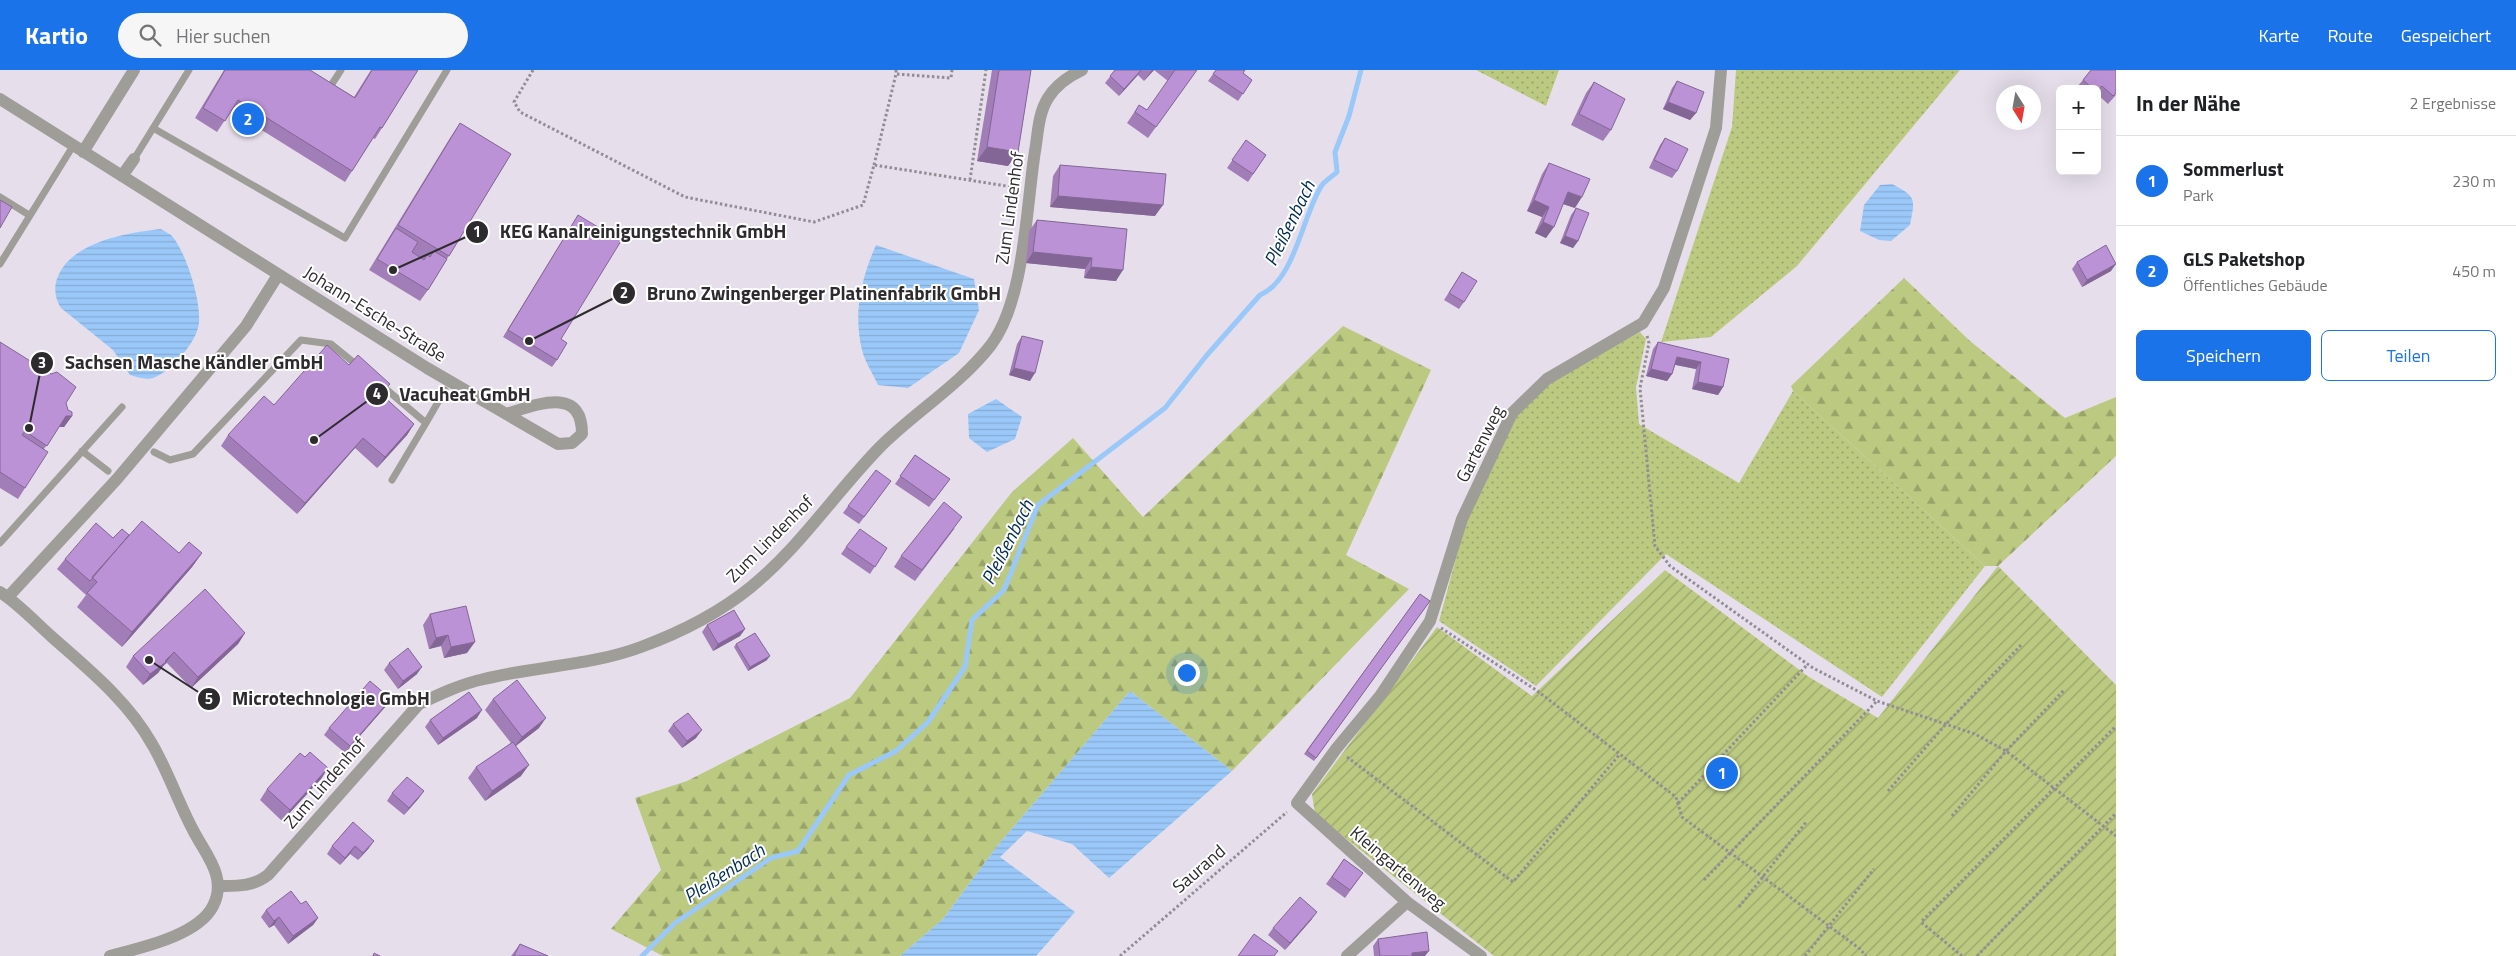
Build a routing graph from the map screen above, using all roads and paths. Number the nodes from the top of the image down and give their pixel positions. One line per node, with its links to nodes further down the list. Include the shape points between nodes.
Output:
1 (134, 70): 14 (street)
2 (189, 70): 13 (lane)
3 (341, 70): 11 (lane)
4 (447, 70): 13 (lane, via 345,238)
5 (533, 70): 16 (path, via 514,102 520,112 685,197 814,222 863,205)
6 (952, 70): 10 (path, via 951,78)
7 (986, 70): 18 (path)
8 (1082, 70): 19 (street, Zum Lindenhof, via 1048,97 1042,111)
9 (1721, 70): 24 (street, via 1716,128 1664,288)
10 (896, 72): 16 (path)
11 (327, 93)
12 (0, 99): 14 (street, Johann-Esche-Straße)
13 (153, 128): 15 (lane)
14 (78, 149): 17 (street, Johann-Esche-Straße); 21 (lane)
15 (134, 159): 17 (street)
16 (874, 165): 18 (path)
17 (122, 176): 23 (street, Johann-Esche-Straße)
18 (970, 180): 19 (path)
19 (1029, 190): 60 (street, Zum Lindenhof, via 1020,267 1011,304 991,344 950,388 881,447 799,540 751,587 702,620 640,648 577,664 484,679 418,704 268,875 256,884)
20 (0, 197): 21 (lane)
21 (29, 215): 22 (lane)
22 (0, 264)
23 (278, 275): 27 (street, Johann-Esche-Straße); 31 (street, Johann-Esche-Straße, via 246,326)
24 (1644, 323): 37 (street, Gartenweg, via 1547,379 1512,414 1462,519); 39 (path, via 1649,343 1640,388 1655,546 1670,566)
25 (368, 374): 31 (lane, via 331,344 301,340 193,454 170,460)
26 (375, 380): 30 (lane)
27 (448, 386): 29 (street, Johann-Esche-Straße); 30 (lane)
28 (122, 407): 32 (lane)
29 (506, 414): 29 (street, Johann-Esche-Straße, via 558,444 572,443 582,434 582,420 574,406 560,402)
30 (426, 423): 34 (lane)
31 (150, 448): 33 (street, Johann-Esche-Straße)
32 (82, 450): 33 (lane); 35 (lane)
33 (112, 475): 36 (street, Johann-Esche-Straße)
34 (392, 480)
35 (0, 542)
36 (4, 595): 60 (street, Johann-Esche-Straße, via 101,681 133,714 166,769 192,830 213,864)
37 (1430, 621): 44 (street, Gartenweg, via 1380,696); 46 (path, via 1536,690)
38 (2021, 645): 42 (path)
39 (1808, 664): 41 (path); 49 (path)
40 (2065, 689): 45 (path)
41 (1878, 701): 42 (path); 56 (path)
42 (1946, 724): 45 (path, via 1975,734); 48 (path)
43 (2116, 726): 47 (path)
44 (1336, 749): 46 (path, via 1513,882); 50 (street, Gartenweg)
45 (2006, 751): 47 (path); 52 (path)
46 (1620, 754): 49 (path, via 1676,797)
47 (2055, 787): 54 (path); 70 (path, via 1921,922)
48 (1888, 791)
49 (1678, 803): 56 (path, via 1682,817)
50 (1296, 804): 61 (street, Kleingartenweg); 65 (path, Saurand)
51 (2116, 814): 54 (path)
52 (1952, 816)
53 (1807, 821): 58 (path)
54 (2103, 826): 55 (path); 71 (path)
55 (2116, 836)
56 (1729, 852): 58 (path); 59 (path)
57 (1874, 869): 63 (path)
58 (1763, 877): 62 (path); 63 (path)
59 (1704, 880)
60 (218, 886): 64 (street, via 212,907 192,927 153,944)
61 (1407, 902): 66 (street); 67 (street, Kleingartenweg)
62 (1739, 907)
63 (1829, 926): 68 (path); 69 (path)
64 (110, 956)
65 (1120, 956)
66 (1347, 956)
67 (1481, 956)
68 (1805, 956)
69 (1866, 956)
70 (1962, 956)
71 (1977, 956)

